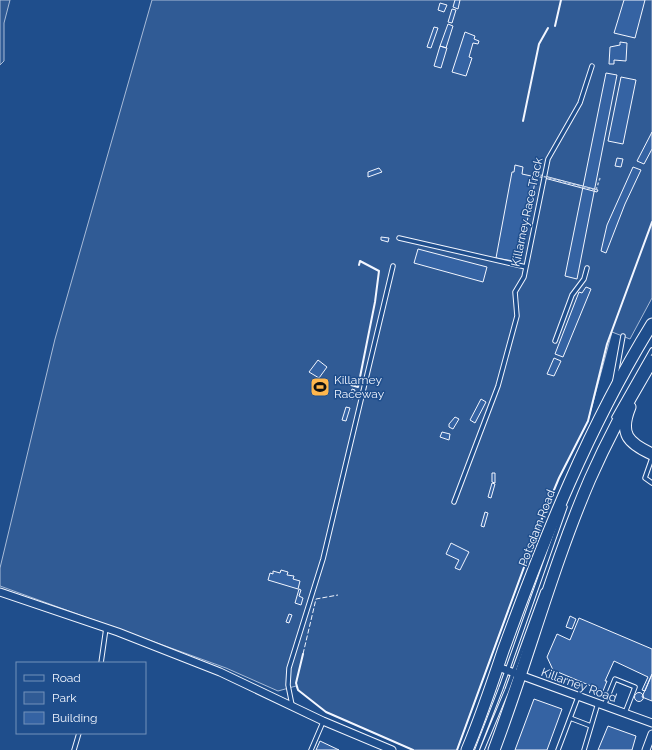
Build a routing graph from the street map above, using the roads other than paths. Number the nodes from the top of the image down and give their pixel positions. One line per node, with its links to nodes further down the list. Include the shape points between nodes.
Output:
1 (592, 66): 4 (lane, Killarney Race Track, via 580,103 548,159)
2 (400, 238): 4 (lane)
3 (393, 266): 26 (lane, via 323,559 289,668 288,684)
4 (526, 267): 19 (lane, Killarney Race Track, via 524,277 515,292 517,316 498,386)
5 (587, 268): 9 (lane, via 584,280 572,295)
6 (652, 324): 13 (main road, Potsdam Road)
7 (652, 334): 23 (lane, via 617,393 581,467)
8 (623, 336): 13 (lane)
9 (555, 341)
10 (652, 350): 14 (lane)
11 (652, 361): 12 (main road, Potsdam Road)
12 (641, 379): 16 (main road, via 628,411 626,430 632,444); 23 (main road, Potsdam Road, via 590,478 551,582)
13 (614, 388): 23 (main road, Potsdam Road, via 563,497)
14 (611, 423)
15 (608, 429): 23 (lane, via 571,512)
16 (652, 454)
17 (652, 458): 18 (lane, via 645,478)
18 (652, 483)
19 (454, 502)
20 (0, 592): 21 (street)
21 (106, 628): 22 (lane); 26 (street, via 220,672)
22 (101, 662)
23 (510, 671): 24 (street, Killarney Road); 37 (main road, Potsdam Road); 38 (lane); 39 (lane); 40 (main road, Potsdam Road)
24 (578, 696): 25 (street, Killarney Road); 28 (lane)
25 (601, 705): 27 (street, Killarney Road); 27 (lane, via 615,679 635,687); 31 (lane)
26 (293, 707): 29 (street)
27 (625, 713): 30 (street, Killarney Road)
28 (570, 718): 31 (lane); 41 (lane)
29 (323, 721): 35 (lane); 36 (street)
30 (652, 723)
31 (591, 726): 42 (lane)
32 (79, 734): 34 (lane)
33 (652, 734): 43 (street)
34 (74, 750)
35 (311, 750)
36 (392, 750)
37 (467, 750)
38 (477, 750)
39 (482, 750)
40 (494, 750)
41 (558, 750)
42 (584, 750)
43 (646, 750)

